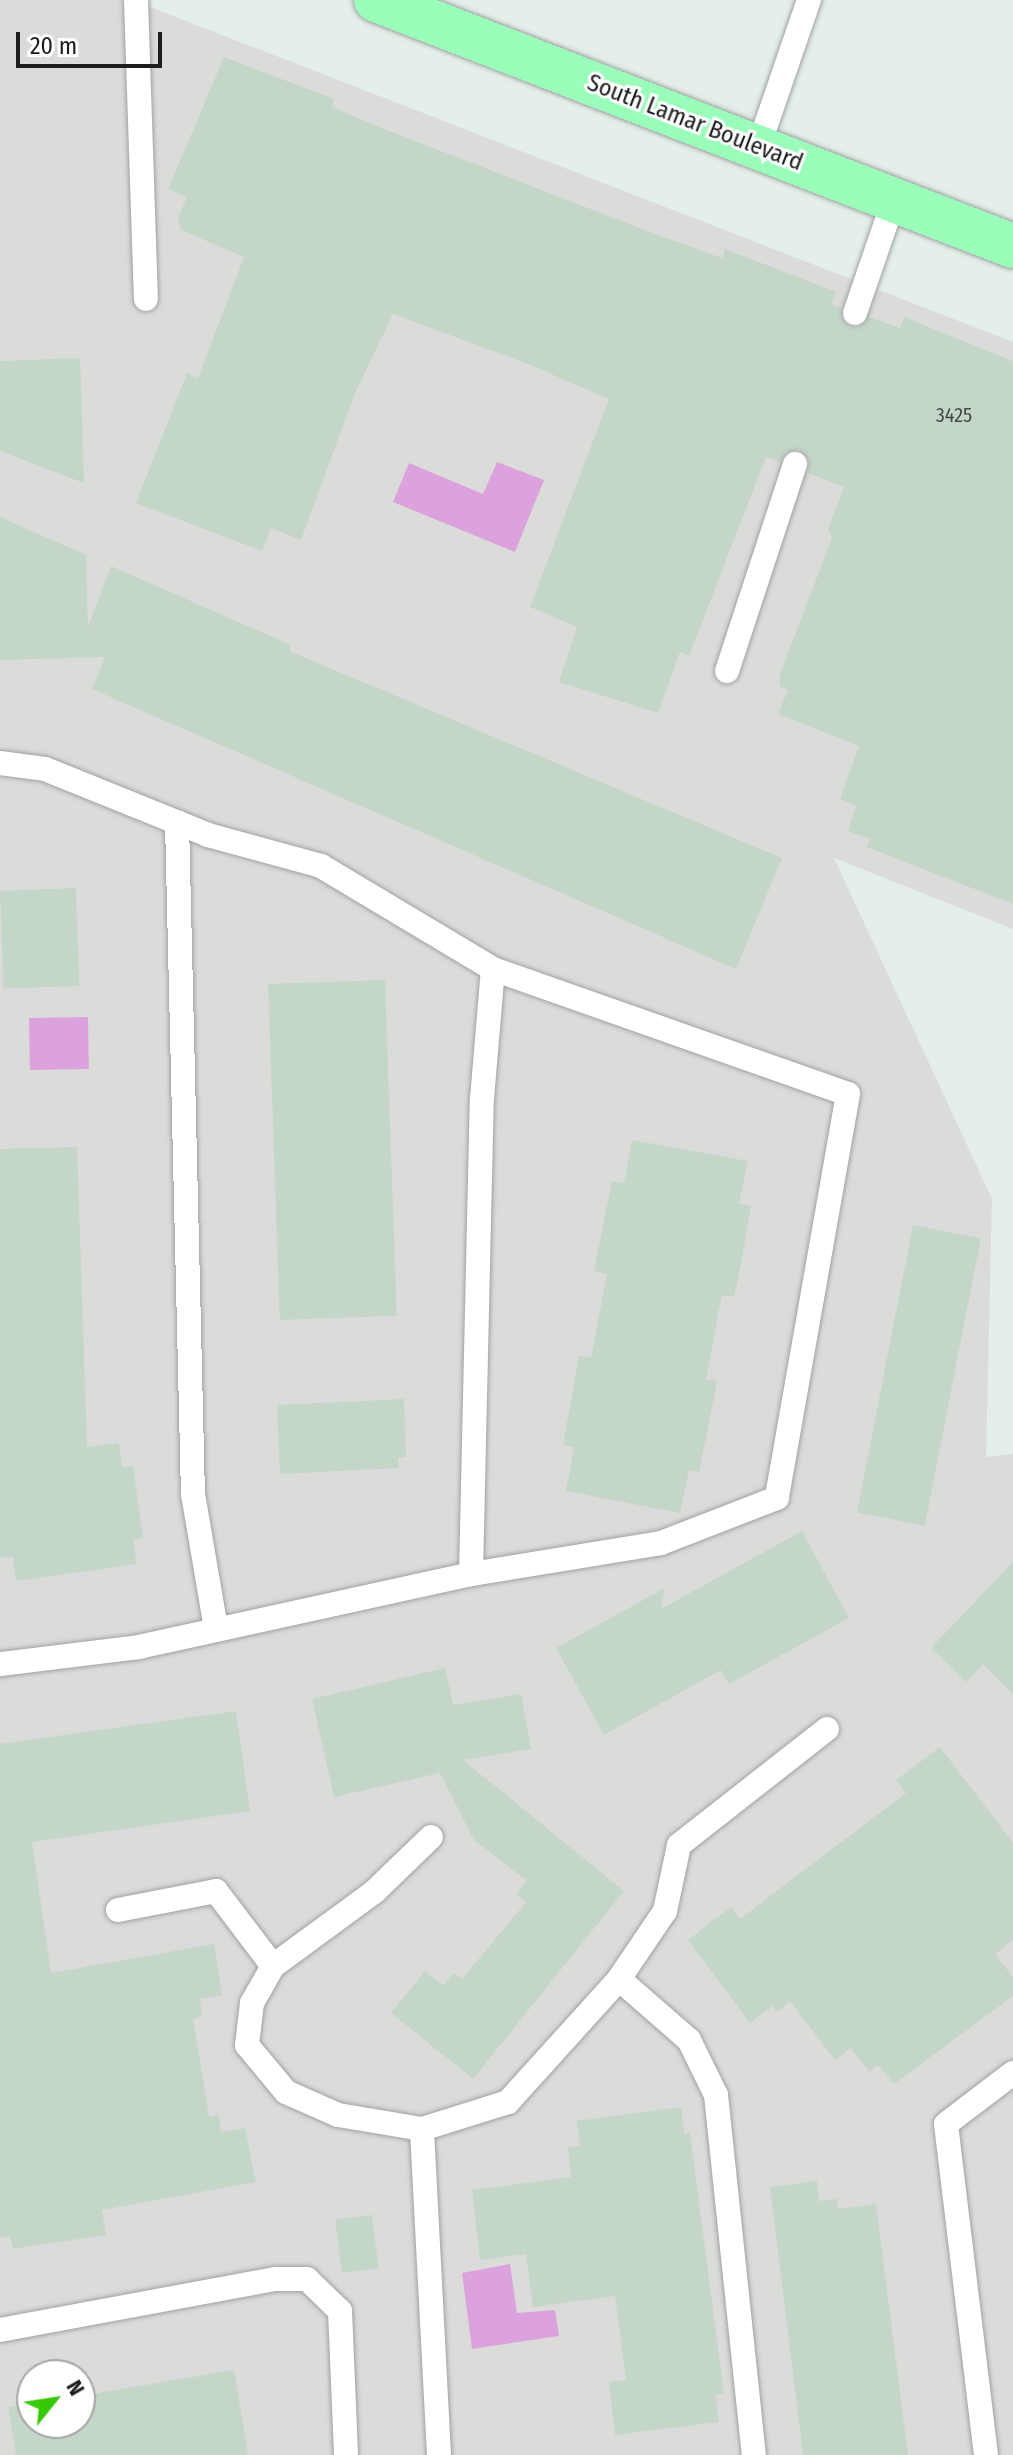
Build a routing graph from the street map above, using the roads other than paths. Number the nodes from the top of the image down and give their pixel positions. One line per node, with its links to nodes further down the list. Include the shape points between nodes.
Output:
1 (136, 0): 7 (lane)
2 (376, 0): 4 (main road, South Lamar Boulevard)
3 (809, 0): 4 (lane)
4 (758, 148): 5 (main road, South Lamar Boulevard)
5 (894, 200): 6 (main road, South Lamar Boulevard); 8 (lane)
6 (1013, 246)
7 (146, 299)
8 (855, 313)
9 (795, 464): 10 (lane)
10 (727, 671)
11 (0, 763): 12 (lane, via 45,769)
12 (177, 822): 13 (lane, via 321,866); 15 (lane, via 193,1494)
13 (493, 969): 14 (lane, via 482,1099); 14 (lane, via 848,1094 777,1498 661,1543)
14 (471, 1574): 15 (lane)
15 (216, 1629): 16 (lane, via 139,1647)
16 (0, 1664)
17 (827, 1729): 21 (lane, via 679,1845 665,1911)
18 (431, 1837): 20 (lane, via 374,1892)
19 (118, 1910): 20 (lane, via 216,1891)
20 (273, 1966): 23 (lane, via 252,2003 247,2045 286,2092 338,2115)
21 (619, 1979): 23 (lane, via 508,2102); 27 (lane, via 689,2040 716,2095)
22 (1013, 2073): 28 (lane, via 946,2124)
23 (422, 2129): 26 (lane)
24 (0, 2330): 25 (lane, via 276,2279 307,2279 340,2311)
25 (346, 2455)
26 (439, 2455)
27 (754, 2455)
28 (986, 2455)

